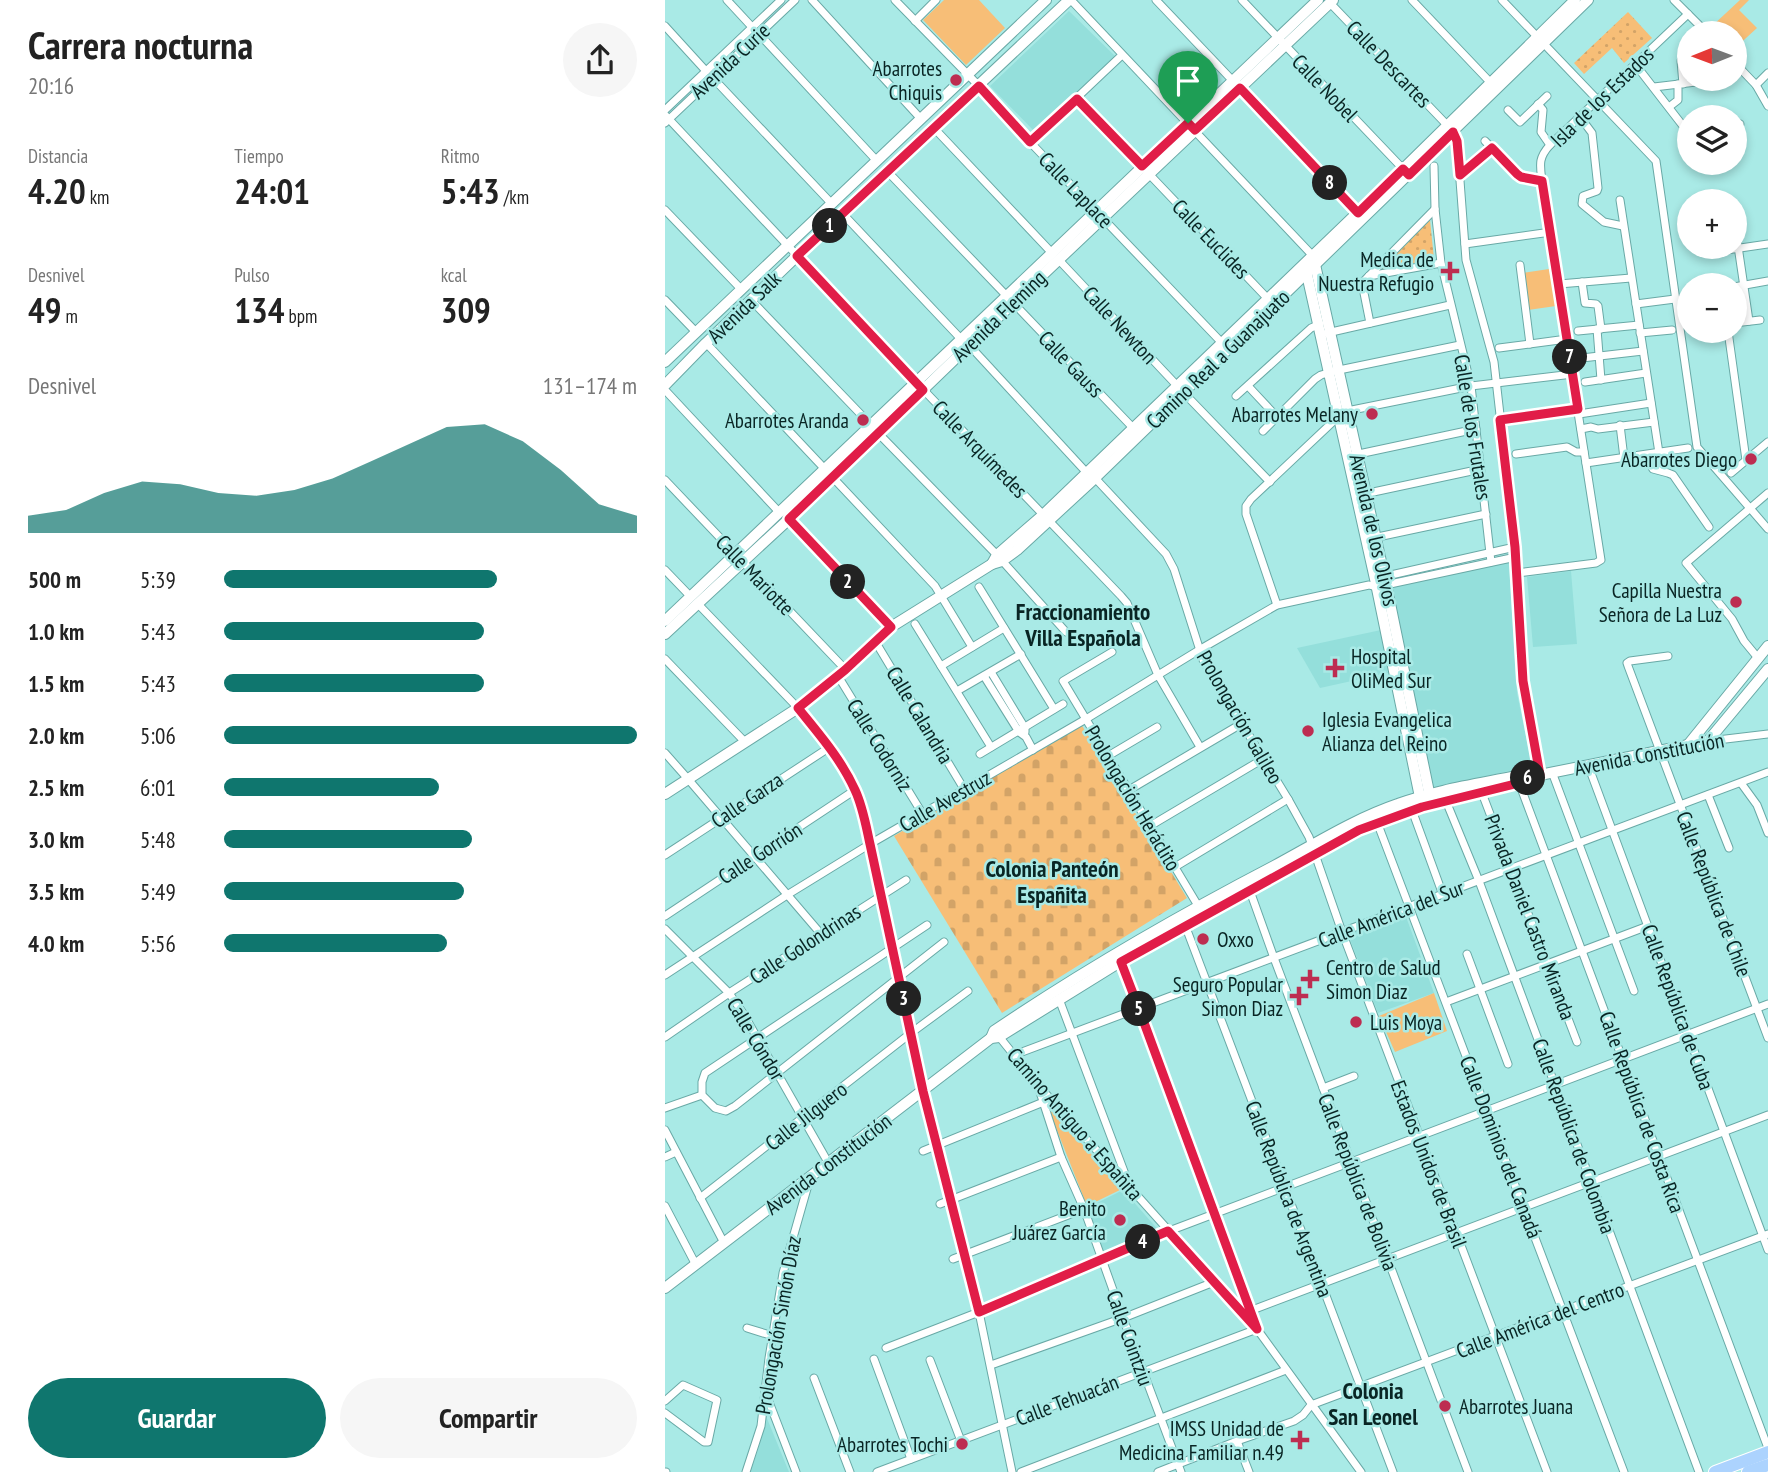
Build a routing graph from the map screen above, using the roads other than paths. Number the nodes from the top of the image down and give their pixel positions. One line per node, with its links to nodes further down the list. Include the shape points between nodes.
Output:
1 (727, 0): 22 (street)
2 (781, 0): 22 (street, Avenida Curie)
3 (795, 0): 23 (street, Avenida Curie)
4 (812, 0): 50 (street)
5 (895, 0): 19 (street, Calle Laplace)
6 (936, 0): 19 (street)
7 (1046, 0): 30 (main road, Avenida Salk)
8 (1070, 0): 26 (street); 36 (main road, Avenida Salk)
9 (1156, 0): 33 (street)
10 (1242, 0): 25 (street, Calle Nobel)
11 (1318, 0): 25 (main road, Avenida Fleming)
12 (1412, 0): 32 (street)
13 (1502, 0): 24 (street)
14 (1575, 0): 24 (main road, Camino Real a Guanajuato)
15 (1588, 0): 24 (main road, Camino Real a Guanajuato)
16 (1674, 0): 18 (street)
17 (1331, 2): 25 (main road, Avenida Fleming); 53 (street, Calle Descartes)
18 (1688, 14): 20 (street); 27 (street, Isla de los Estados)
19 (915, 21): 30 (street, Calle Laplace)
20 (1695, 21)
21 (665, 26): 29 (street)
22 (752, 27): 29 (street, Avenida Curie)
23 (759, 34): 29 (street, Avenida Curie); 58 (street)
24 (1541, 39): 32 (main road, Camino Real a Guanajuato); 41 (street); 53 (main road, Camino Real a Guanajuato)
25 (1281, 41): 33 (main road, Avenida Fleming); 62 (street, Calle Nobel)
26 (1122, 55): 40 (street); 51 (street)
27 (1635, 64): 37 (street); 41 (street, Isla de los Estados)
28 (1768, 73): 35 (street)
29 (709, 74): 45 (street, Avenida Curie); 49 (street, Avenida Curie); 66 (street)
30 (967, 74): 36 (street, Calle Laplace); 50 (main road, Avenida Salk)
31 (1747, 76): 35 (street)
32 (1490, 82): 53 (main road, Camino Real a Guanajuato)
33 (1236, 84): 51 (main road, Avenida Fleming); 69 (street)
34 (1677, 84): 37 (street)
35 (1756, 85): 43 (street)
36 (979, 86): 52 (main road, Avenida Salk); 55 (street, Calle Laplace)
37 (1654, 87): 44 (street)
38 (1679, 91): 44 (street, via 1678,100)
39 (1547, 96): 42 (street)
40 (1077, 99): 55 (street); 60 (street, Calle Euclides)
41 (1598, 100): 48 (street, Isla de los Estados); 91 (street, via 1656,161)
42 (1538, 104): 46 (street, via 1520,122); 56 (street, via 1543,110 1541,132)
43 (1768, 106)
44 (1669, 107): 47 (street)
45 (665, 110)
46 (1508, 110)
47 (1677, 116)
48 (1580, 117): 56 (street, Isla de los Estados); 72 (street, via 1592,133 1598,188 1584,194 1582,204 1604,222)
49 (666, 119): 76 (street, Calle Arquímedes)
50 (921, 119): 58 (main road, Avenida Salk)
51 (1191, 127): 60 (main road, Avenida Fleming); 81 (street)
52 (934, 128): 61 (main road, Avenida Salk); 79 (street, Calle Newton)
53 (1450, 129): 62 (main road, Camino Real a Guanajuato); 63 (street, via 1457,141)
54 (1485, 141): 57 (street)
55 (1030, 142): 71 (street, Calle Laplace)
56 (1550, 145): 64 (street, Isla de los Estados, via 1541,159)
57 (1492, 148): 63 (street); 64 (street, via 1521,177)
58 (877, 161): 66 (main road, Avenida Salk)
59 (1434, 166): 67 (street, Calle de los Frutales)
60 (1146, 170): 71 (main road, Avenida Fleming); 94 (street, Calle Euclides)
61 (887, 171): 70 (main road, Avenida Salk); 90 (street, Calle Gauss)
62 (1406, 172): 69 (main road, Camino Real a Guanajuato); 81 (main road, Camino Real a Guanajuato)
63 (1460, 175): 74 (street)
64 (1542, 181): 73 (street, Isla de los Estados)
65 (1620, 200): 72 (street)
66 (832, 204): 76 (main road, Avenida Salk)
67 (1435, 209): 80 (street, Calle de los Frutales); 83 (street)
68 (665, 210): 89 (street)
69 (1358, 213): 81 (main road, Camino Real a Guanajuato)
70 (843, 214): 78 (main road, Avenida Salk); 109 (street, Prolongación Galileo)
71 (1099, 214): 79 (main road, Avenida Fleming); 114 (street, Calle Laplace)
72 (1623, 226): 84 (street)
73 (1551, 232): 74 (street); 87 (street, Isla de los Estados)
74 (1465, 244): 124 (street)
75 (1768, 244): 77 (street)
76 (787, 246): 78 (street, Calle Arquímedes); 89 (main road, Avenida Salk)
77 (1747, 247)
78 (797, 256): 93 (main road, Avenida Salk); 126 (street, Calle Arquímedes)
79 (1055, 256): 90 (main road, Avenida Fleming); 130 (street, Calle Newton)
80 (1441, 263): 83 (street); 96 (street, Calle de los Frutales)
81 (1310, 265): 94 (main road, Camino Real a Guanajuato); 102 (main road, Avenida de los Olivos)
82 (1520, 265): 112 (street)
83 (1369, 276): 100 (street, via 1363,288)
84 (1631, 278): 86 (street); 95 (street)
85 (1768, 281): 88 (street)
86 (1582, 282): 87 (street); 103 (street, via 1585,303 1598,306)
87 (1559, 284): 108 (street, Isla de los Estados)
88 (1747, 284)
89 (741, 289): 106 (main road, Avenida Salk)
90 (1009, 299): 109 (main road, Avenida Fleming); 145 (street, Calle Gauss)
91 (1675, 299): 95 (street); 164 (street, via 1697,447)
92 (665, 300): 106 (street)
93 (751, 300): 110 (main road, Avenida Salk); 141 (street)
94 (1271, 302): 114 (main road, Camino Real a Guanajuato)
95 (1636, 304): 101 (street)
96 (1450, 305): 100 (street); 113 (street, Calle de los Frutales)
97 (1747, 309): 99 (street)
98 (1760, 320): 99 (street)
99 (1749, 321)
100 (1370, 323): 102 (street)
101 (1639, 324): 103 (street); 107 (street)
102 (1324, 328): 120 (main road, Avenida de los Olivos); 127 (street, via 1311,328)
103 (1599, 329): 105 (street); 117 (street)
104 (1672, 330): 107 (street)
105 (1577, 331)
106 (696, 332): 119 (main road, Avenida Salk)
107 (1640, 334): 116 (street)
108 (1567, 339): 112 (street); 122 (street, Isla de los Estados)
109 (965, 342): 126 (main road, Avenida Fleming); 159 (street, Prolongación Galileo)
110 (706, 343): 129 (main road, Avenida Salk); 157 (street)
111 (1730, 343): 154 (street)
112 (1530, 344): 115 (street)
113 (1460, 345): 120 (street); 128 (street, Calle de los Frutales)
114 (1225, 346): 130 (main road, Camino Real a Guanajuato)
115 (1499, 348)
116 (1643, 351): 117 (street); 121 (street)
117 (1599, 356): 118 (street); 123 (street)
118 (1581, 358)
119 (665, 362)
120 (1334, 371): 135 (main road, Avenida de los Olivos); 136 (street, via 1315,379)
121 (1646, 373): 123 (street); 132 (street)
122 (1573, 374): 124 (street); 133 (street, Isla de los Estados)
123 (1601, 380): 125 (street)
124 (1496, 383): 128 (street); 137 (street)
125 (1585, 383)
126 (919, 386): 141 (main road, Avenida Fleming); 167 (street, Calle Arquímedes)
127 (1248, 386): 131 (street); 136 (street)
128 (1471, 386): 135 (street); 142 (street, Calle de los Frutales)
129 (665, 388): 166 (street)
130 (1180, 389): 145 (main road, Camino Real a Guanajuato); 161 (street, Calle Newton)
131 (1236, 396)
132 (1651, 403): 134 (street); 138 (street)
133 (1578, 412): 134 (street); 137 (street); 143 (street, Isla de los Estados)
134 (1589, 413): 140 (street)
135 (1343, 414): 152 (main road, Avenida de los Olivos); 161 (street)
136 (1277, 417): 144 (street)
137 (1500, 420): 171 (street)
138 (1654, 422): 139 (street); 149 (street)
139 (1620, 425): 140 (street); 153 (street)
140 (1591, 427): 143 (street)
141 (875, 429): 157 (main road, Avenida Fleming); 175 (street)
142 (1476, 429): 152 (street); 156 (street, Calle de los Frutales)
143 (1581, 429): 148 (street, Isla de los Estados)
144 (1263, 430)
145 (1136, 432): 159 (main road, Camino Real a Guanajuato)
146 (1768, 442): 154 (street)
147 (1688, 449): 149 (street)
148 (1584, 452): 150 (street, via 1567,447); 155 (street, Isla de los Estados)
149 (1659, 453): 151 (street)
150 (1516, 454)
151 (1644, 455): 153 (street); 168 (street, via 1653,469 1672,475)
152 (1352, 456): 162 (main road, Avenida de los Olivos)
153 (1624, 458): 155 (street)
154 (1747, 460): 158 (street)
155 (1586, 463): 178 (street, Isla de los Estados, via 1601,560)
156 (1481, 469): 162 (street); 165 (street, Calle de los Frutales)
157 (828, 473): 166 (main road, Avenida Fleming); 181 (street)
158 (1731, 473)
159 (1091, 476): 167 (main road, Camino Real a Guanajuato); 193 (street, Prolongación Galileo, via 1166,554)
160 (665, 480): 174 (street, Calle Mariotte)
161 (1270, 482): 183 (street, via 1251,499 1246,514)
162 (1361, 494): 170 (main road, Avenida de los Olivos)
163 (1768, 494): 164 (street)
164 (1750, 508): 169 (street); 197 (street, via 1686,563)
165 (1486, 514): 170 (street); 172 (street, Calle de los Frutales)
166 (784, 516): 174 (main road, Avenida Fleming); 186 (street)
167 (1047, 518): 175 (main road, Camino Real a Guanajuato); 203 (street, Calle Arquímedes, via 1127,603)
168 (1709, 527)
169 (1768, 528)
170 (1371, 539): 179 (main road, Avenida de los Olivos)
171 (1515, 547): 172 (street); 173 (street)
172 (1490, 552): 176 (street, Calle de los Frutales); 179 (street)
173 (1516, 557): 176 (street); 178 (street)
174 (739, 558): 182 (main road, Avenida Fleming); 201 (street, Calle Mariotte)
175 (997, 560): 181 (main road, Camino Real a Guanajuato); 188 (street)
176 (1491, 562): 179 (street)
177 (665, 569): 182 (street)
178 (1517, 573): 228 (street, via 1523,681)
179 (1378, 582): 183 (street, Calle Avestruz); 240 (main road, Avenida de los Olivos)
180 (979, 587): 187 (street)
181 (942, 596): 186 (main road, Camino Real a Guanajuato); 192 (street)
182 (694, 600): 184 (main road, Avenida Fleming); 189 (main road, Avenida Fleming); 206 (street)
183 (1277, 605): 193 (street, Calle Avestruz)
184 (665, 621)
185 (915, 624): 199 (street)
186 (891, 627): 190 (main road, Camino Real a Guanajuato)
187 (1004, 628): 192 (street); 195 (street)
188 (1066, 632)
189 (665, 634)
190 (875, 641): 201 (main road, Camino Real a Guanajuato); 232 (street, Calle Calandria)
191 (1768, 646): 197 (main road)
192 (972, 647): 199 (street)
193 (1199, 650): 203 (street, Calle Avestruz); 209 (street, Prolongación Galileo)
194 (1112, 652): 208 (street, Prolongación Heráclito, via 1063,681)
195 (1021, 654): 202 (street); 207 (street)
196 (1668, 656): 220 (street, Calle República de Chile, via 1627,663)
197 (1758, 658): 215 (main road)
198 (665, 659): 214 (street)
199 (941, 666): 204 (street)
200 (1768, 669): 213 (main road)
201 (841, 673): 206 (main road, Camino Real a Guanajuato); 242 (street, Calle Codorniz)
202 (987, 674): 204 (street); 211 (street)
203 (1158, 675): 208 (street, Calle Avestruz); 218 (street, Calle Arquímedes)
204 (957, 691): 217 (street)
205 (1063, 704): 207 (street)
206 (798, 708): 214 (main road, Camino Real a Guanajuato); 216 (street)
207 (1053, 709): 211 (street)
208 (1086, 719): 219 (street, Calle Avestruz); 223 (street, Prolongación Heráclito)
209 (1241, 723): 218 (street); 224 (street, Prolongación Galileo)
210 (1157, 727): 223 (street)
211 (1023, 732): 217 (street); 219 (street)
212 (1768, 734): 213 (street, Avenida Constitución)
213 (1708, 741): 215 (main road, Avenida Constitución)
214 (745, 742): 229 (main road, Camino Real a Guanajuato)
215 (1688, 745): 220 (main road, Avenida Constitución)
216 (830, 747): 233 (street); 243 (street, Calle Garza)
217 (991, 747): 222 (street)
218 (1200, 747): 234 (street)
219 (1033, 750): 232 (street, Calle Avestruz)
220 (1660, 751): 225 (main road, Avenida Constitución); 241 (street, Calle República de Chile)
221 (665, 753): 229 (street)
222 (980, 754)
223 (1108, 756): 234 (street, Prolongación Heráclito)
224 (1263, 759): 238 (street, Prolongación Galileo); 245 (street)
225 (1588, 765): 226 (main road, Avenida Constitución); 246 (street, Calle República de Cuba)
226 (1552, 772): 228 (main road, Avenida Constitución); 249 (street)
227 (1768, 772): 231 (street, Calle América del Sur)
228 (1535, 776): 230 (main road, Avenida Constitución)
229 (688, 779): 236 (main road, Camino Real a Guanajuato); 243 (street)
230 (1518, 780): 235 (main road, Avenida Constitución); 240 (main road, Avenida Constitución); 253 (street, Calle República de Costa Rica)
231 (1741, 783): 237 (street, Calle América del Sur); 247 (street)
232 (964, 789): 242 (street, Calle Avestruz)
233 (855, 790): 248 (street); 254 (street, Calle Gorrión)
234 (1129, 790): 245 (street, Prolongación Heráclito)
235 (1482, 793): 239 (main road, Avenida Constitución); 256 (street, Privada Daniel Castro Miranda)
236 (665, 794)
237 (1709, 795): 241 (street, Calle América del Sur); 250 (street)
238 (1288, 799): 251 (street, Prolongación Galileo); 255 (street)
239 (1446, 801): 240 (main road, Avenida Constitución); 258 (street, Calle República de Colombia)
240 (1423, 803): 244 (main road, Avenida Constitución); 251 (main road, Avenida Constitución, via 1400,803 1357,820); 261 (street)
241 (1681, 805): 246 (street, Calle América del Sur); 293 (street, Calle República de Chile)
242 (922, 813): 248 (street, Calle Avestruz)
243 (722, 818): 252 (street, Calle Garza); 254 (street)
244 (1377, 822): 251 (main road, Avenida Constitución); 263 (street, Calle Dominios del Canadá)
245 (1150, 826): 255 (street, Prolongación Heráclito)
246 (1613, 831): 249 (street, Calle América del Sur); 268 (street, Calle República de Cuba)
247 (1768, 833)
248 (870, 844): 260 (street, Calle Avestruz); 262 (street)
249 (1578, 844): 253 (street, Calle América del Sur); 272 (street)
250 (1729, 848)
251 (1313, 850): 259 (main road, Avenida Constitución); 264 (main road, Avenida Constitución); 270 (street, Estados Unidos de Brasil)
252 (665, 855)
253 (1547, 856): 256 (street, Calle América del Sur); 275 (street, Calle República de Costa Rica)
254 (755, 858): 260 (street); 265 (street, Calle Gorrión)
255 (1175, 867): 264 (street, Prolongación Heráclito)
256 (1512, 869): 258 (street, Calle América del Sur); 280 (street, Privada Daniel Castro Miranda)
257 (906, 880): 262 (street, Calle Golondrinas)
258 (1479, 881): 261 (street, Calle América del Sur); 282 (street, Calle República de Colombia)
259 (1250, 891): 264 (main road, Avenida Constitución); 278 (street, Calle República de Bolivia)
260 (787, 895): 271 (street); 277 (street, Calle Avestruz)
261 (1443, 895): 263 (street, Calle América del Sur)
262 (881, 896): 271 (street, Calle Golondrinas); 274 (street)
263 (1410, 907): 270 (street, Calle América del Sur); 290 (street, Calle Dominios del Canadá)
264 (1201, 911): 267 (main road, Avenida Constitución); 297 (main road, Avenida Constitución, via 1054,991)
265 (665, 916)
266 (927, 925): 274 (street)
267 (1185, 925): 279 (main road, Avenida Constitución); 284 (street, Calle República de Argentina)
268 (1648, 926): 272 (street); 296 (street, Calle República de Cuba)
269 (665, 929): 277 (street, Calle Cóndor)
270 (1342, 932): 278 (street, Calle América del Sur); 319 (street, Estados Unidos de Brasil)
271 (821, 934): 288 (street, Calle Golondrinas)
272 (1614, 939): 275 (street); 287 (street)
273 (944, 942): 283 (street)
274 (893, 949): 283 (street); 299 (street)
275 (1582, 951): 280 (street); 303 (street, Calle República de Costa Rica)
276 (1467, 954): 285 (street)
277 (693, 956): 281 (street, Calle Avestruz); 288 (street, Calle Cóndor)
278 (1274, 958): 284 (street, Calle América del Sur); 309 (street, Calle República de Bolivia)
279 (1121, 962): 289 (main road, Avenida Constitución); 292 (street)
280 (1547, 964): 282 (street); 301 (street, Privada Daniel Castro Miranda)
281 (665, 975)
282 (1514, 976): 285 (street); 308 (street, Calle República de Colombia)
283 (899, 978): 294 (street); 305 (street)
284 (1207, 983): 292 (street, Calle América del Sur); 331 (street, Calle República de Argentina)
285 (1480, 989): 290 (street); 304 (street)
286 (968, 991): 294 (street, Calle Jilguero)
287 (1634, 991)
288 (729, 993): 298 (street, Calle Golondrinas); 299 (street, Calle Cóndor)
289 (1059, 999): 295 (street); 297 (main road, Avenida Constitución)
290 (1446, 1002): 314 (street, Calle Dominios del Canadá)
291 (1768, 1004): 293 (street)
292 (1139, 1009): 295 (street, Calle América del Sur); 338 (street)
293 (1757, 1009): 296 (street); 300 (street, Calle República de Chile)
294 (911, 1033): 310 (street); 316 (street, Calle Jilguero)
295 (1072, 1033): 302 (street, Calle América del Sur); 330 (street)
296 (1688, 1035): 303 (street); 318 (street, Calle República de Cuba)
297 (995, 1036): 302 (street, Camino Antiguo a Españita); 310 (main road, Avenida Constitución)
298 (665, 1037)
299 (757, 1037): 305 (street, Calle Cóndor); 311 (street, via 705,1073)
300 (1768, 1038)
301 (1577, 1042)
302 (1014, 1055): 307 (street, Camino Antiguo a Españita)
303 (1622, 1060): 308 (street); 323 (street, Calle República de Costa Rica)
304 (1508, 1064)
305 (777, 1073): 311 (street, via 726,1111 715,1108); 316 (street, Calle Cóndor)
306 (1354, 1076): 309 (street)
307 (1038, 1085): 312 (street, Calle Cointziu)
308 (1555, 1085): 314 (street); 329 (street, Calle República de Colombia)
309 (1323, 1088): 326 (street, Calle República de Bolivia)
310 (923, 1091): 320 (street); 327 (main road, Avenida Constitución)
311 (702, 1095): 313 (street)
312 (1046, 1100): 320 (street); 325 (street, Calle Cointziu); 330 (street, Camino Antiguo a Españita)
313 (665, 1108)
314 (1487, 1111): 319 (street); 336 (street, Calle Dominios del Canadá)
315 (1768, 1115): 318 (street)
316 (803, 1118): 327 (street, Calle Cóndor); 332 (street, Calle Jilguero)
317 (665, 1130): 322 (street)
318 (1724, 1131): 323 (street); 341 (street, Calle República de Cuba)
319 (1419, 1137): 326 (street); 340 (street, Estados Unidos de Brasil)
320 (936, 1145): 321 (street); 333 (street)
321 (923, 1151)
322 (676, 1152): 324 (street); 332 (street)
323 (1659, 1156): 329 (street); 348 (street, Calle República de Costa Rica)
324 (665, 1157)
325 (1061, 1157): 333 (street); 337 (street, Calle Cointziu)
326 (1351, 1162): 331 (street); 346 (street, Calle República de Bolivia)
327 (828, 1164): 328 (main road, Avenida Constitución)
328 (810, 1178): 342 (main road, Avenida Constitución); 360 (street, Prolongación Simón Díaz, via 783,1273)
329 (1591, 1182): 336 (street); 352 (street, Calle República de Colombia)
330 (1130, 1187): 339 (street, Camino Antiguo a Españita)
331 (1285, 1187): 338 (street); 351 (street, Calle República de Argentina)
332 (701, 1198): 342 (street)
333 (951, 1201): 334 (street); 344 (street)
334 (940, 1205)
335 (665, 1206): 349 (street)
336 (1524, 1208): 340 (street); 354 (street, Calle Dominios del Canadá)
337 (1084, 1209): 344 (street); 347 (street, Calle Cointziu)
338 (1215, 1214): 339 (street); 356 (street)
339 (1168, 1231): 347 (street); 350 (street, Camino Antiguo a Españita)
340 (1455, 1233): 346 (street); 361 (street, Estados Unidos de Brasil)
341 (1765, 1235): 343 (street, Calle República de Cuba); 348 (street, Calle América del Centro)
342 (724, 1243): 349 (main road, Avenida Constitución)
343 (1768, 1250)
344 (965, 1256): 345 (street); 355 (street)
345 (953, 1259)
346 (1388, 1259): 351 (street); 365 (street, Calle República de Bolivia)
347 (1102, 1260): 355 (street); 357 (street, Calle Cointziu)
348 (1697, 1261): 352 (street, Calle América del Centro); 379 (street, Calle República de Costa Rica)
349 (696, 1265): 353 (main road, Avenida Constitución)
350 (1214, 1282): 356 (street, Camino Antiguo a Españita); 357 (street)
351 (1321, 1284): 356 (street); 370 (street, Calle República de Argentina)
352 (1630, 1286): 354 (street, Calle América del Centro); 396 (street, Calle República de Colombia)
353 (665, 1288)
354 (1563, 1311): 361 (street, Calle América del Centro); 395 (street, Calle Dominios del Canadá)
355 (979, 1312): 362 (street); 366 (street)
356 (1247, 1312): 359 (street, Camino Antiguo a Españita)
357 (1123, 1318): 366 (street); 368 (street, Calle Cointziu)
358 (747, 1328): 360 (street)
359 (1257, 1329): 367 (street, Camino Antiguo a Españita); 368 (street, Calle Tehuacán)
360 (773, 1336): 371 (street, Prolongación Simón Díaz)
361 (1494, 1336): 365 (street, Calle América del Centro); 394 (street, Estados Unidos de Brasil)
362 (886, 1348)
363 (874, 1359): 380 (street)
364 (930, 1360): 377 (street)
365 (1427, 1362): 370 (street, Calle América del Centro); 393 (street, Calle República de Bolivia)
366 (992, 1365): 376 (street)
367 (1286, 1370): 373 (street, Camino Antiguo a Españita); 375 (street)
368 (1143, 1372): 375 (street, Calle Cointziu); 376 (street, Calle Tehuacán)
369 (814, 1378): 385 (street)
370 (1360, 1387): 373 (street, Calle América del Centro); 392 (street, Calle República de Argentina)
371 (765, 1393): 383 (street, Prolongación Simón Díaz, via 761,1426); 384 (street)
372 (665, 1401): 374 (street, via 683,1385 717,1400 706,1443)
373 (1311, 1405): 378 (street, Calle América del Centro, via 1294,1421); 391 (street, Camino Antiguo a Españita)
374 (667, 1418)
375 (1161, 1418): 382 (street, Calle Cointziu); 388 (street)
376 (1003, 1424): 377 (street, Calle Tehuacán); 387 (street)
377 (961, 1441): 380 (street, Calle Tehuacán)
378 (1237, 1441): 382 (street, Calle América del Centro); 390 (street)
379 (1768, 1450): 397 (main road)
380 (911, 1460): 386 (street, Calle Tehuacán)
381 (1768, 1465): 398 (main road)
382 (1179, 1468): 389 (street, Calle América del Centro)
383 (746, 1472)
384 (796, 1472)
385 (851, 1472)
386 (877, 1472)
387 (1012, 1472)
388 (1021, 1472)
389 (1158, 1472)
390 (1249, 1472)
391 (1361, 1472)
392 (1393, 1472)
393 (1468, 1472)
394 (1547, 1472)
395 (1624, 1472)
396 (1699, 1472)
397 (1715, 1472)
398 (1748, 1472)

